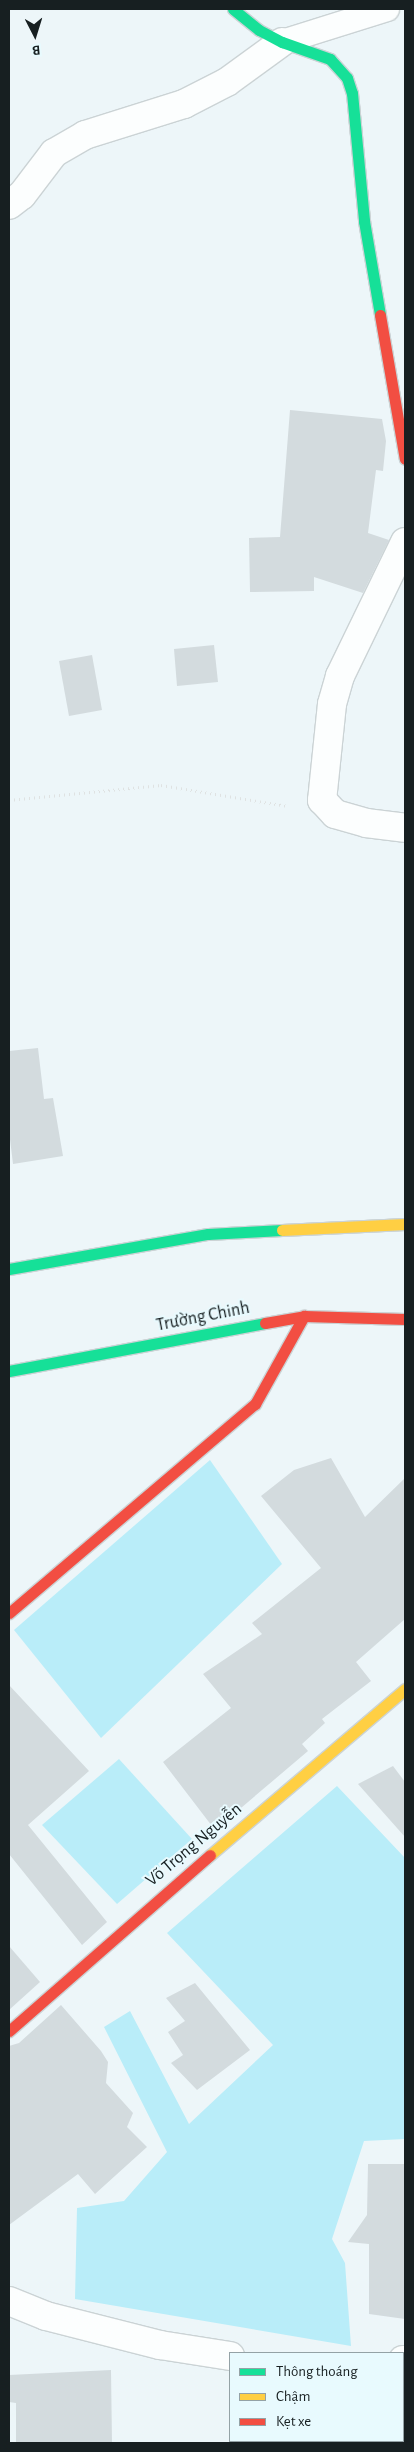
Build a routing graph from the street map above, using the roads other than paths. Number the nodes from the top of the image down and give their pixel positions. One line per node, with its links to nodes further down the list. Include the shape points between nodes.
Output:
1 (233, 9): 3 (street, via 259,30)
2 (386, 9): 3 (lane)
3 (282, 42): 4 (street, via 227,82 184,104 85,134 54,153 22,195); 5 (street, via 330,59 347,78 352,93 364,221)
4 (9, 205)
5 (405, 459)
6 (405, 542): 7 (street, via 340,676 332,704 322,800 335,814 366,823)
7 (405, 828)
8 (405, 1224): 9 (street, via 208,1234)
9 (9, 1269)
10 (304, 1316): 11 (street, Trường Chinh); 12 (street, Trường Chinh); 13 (street, via 255,1404)
11 (405, 1319)
12 (9, 1371)
13 (9, 1613)
14 (405, 1689): 15 (street, Võ Trọng Nguyễn, via 142,1912)
15 (9, 2031)
16 (9, 2301): 17 (street, via 46,2316 160,2345)
17 (229, 2356)

